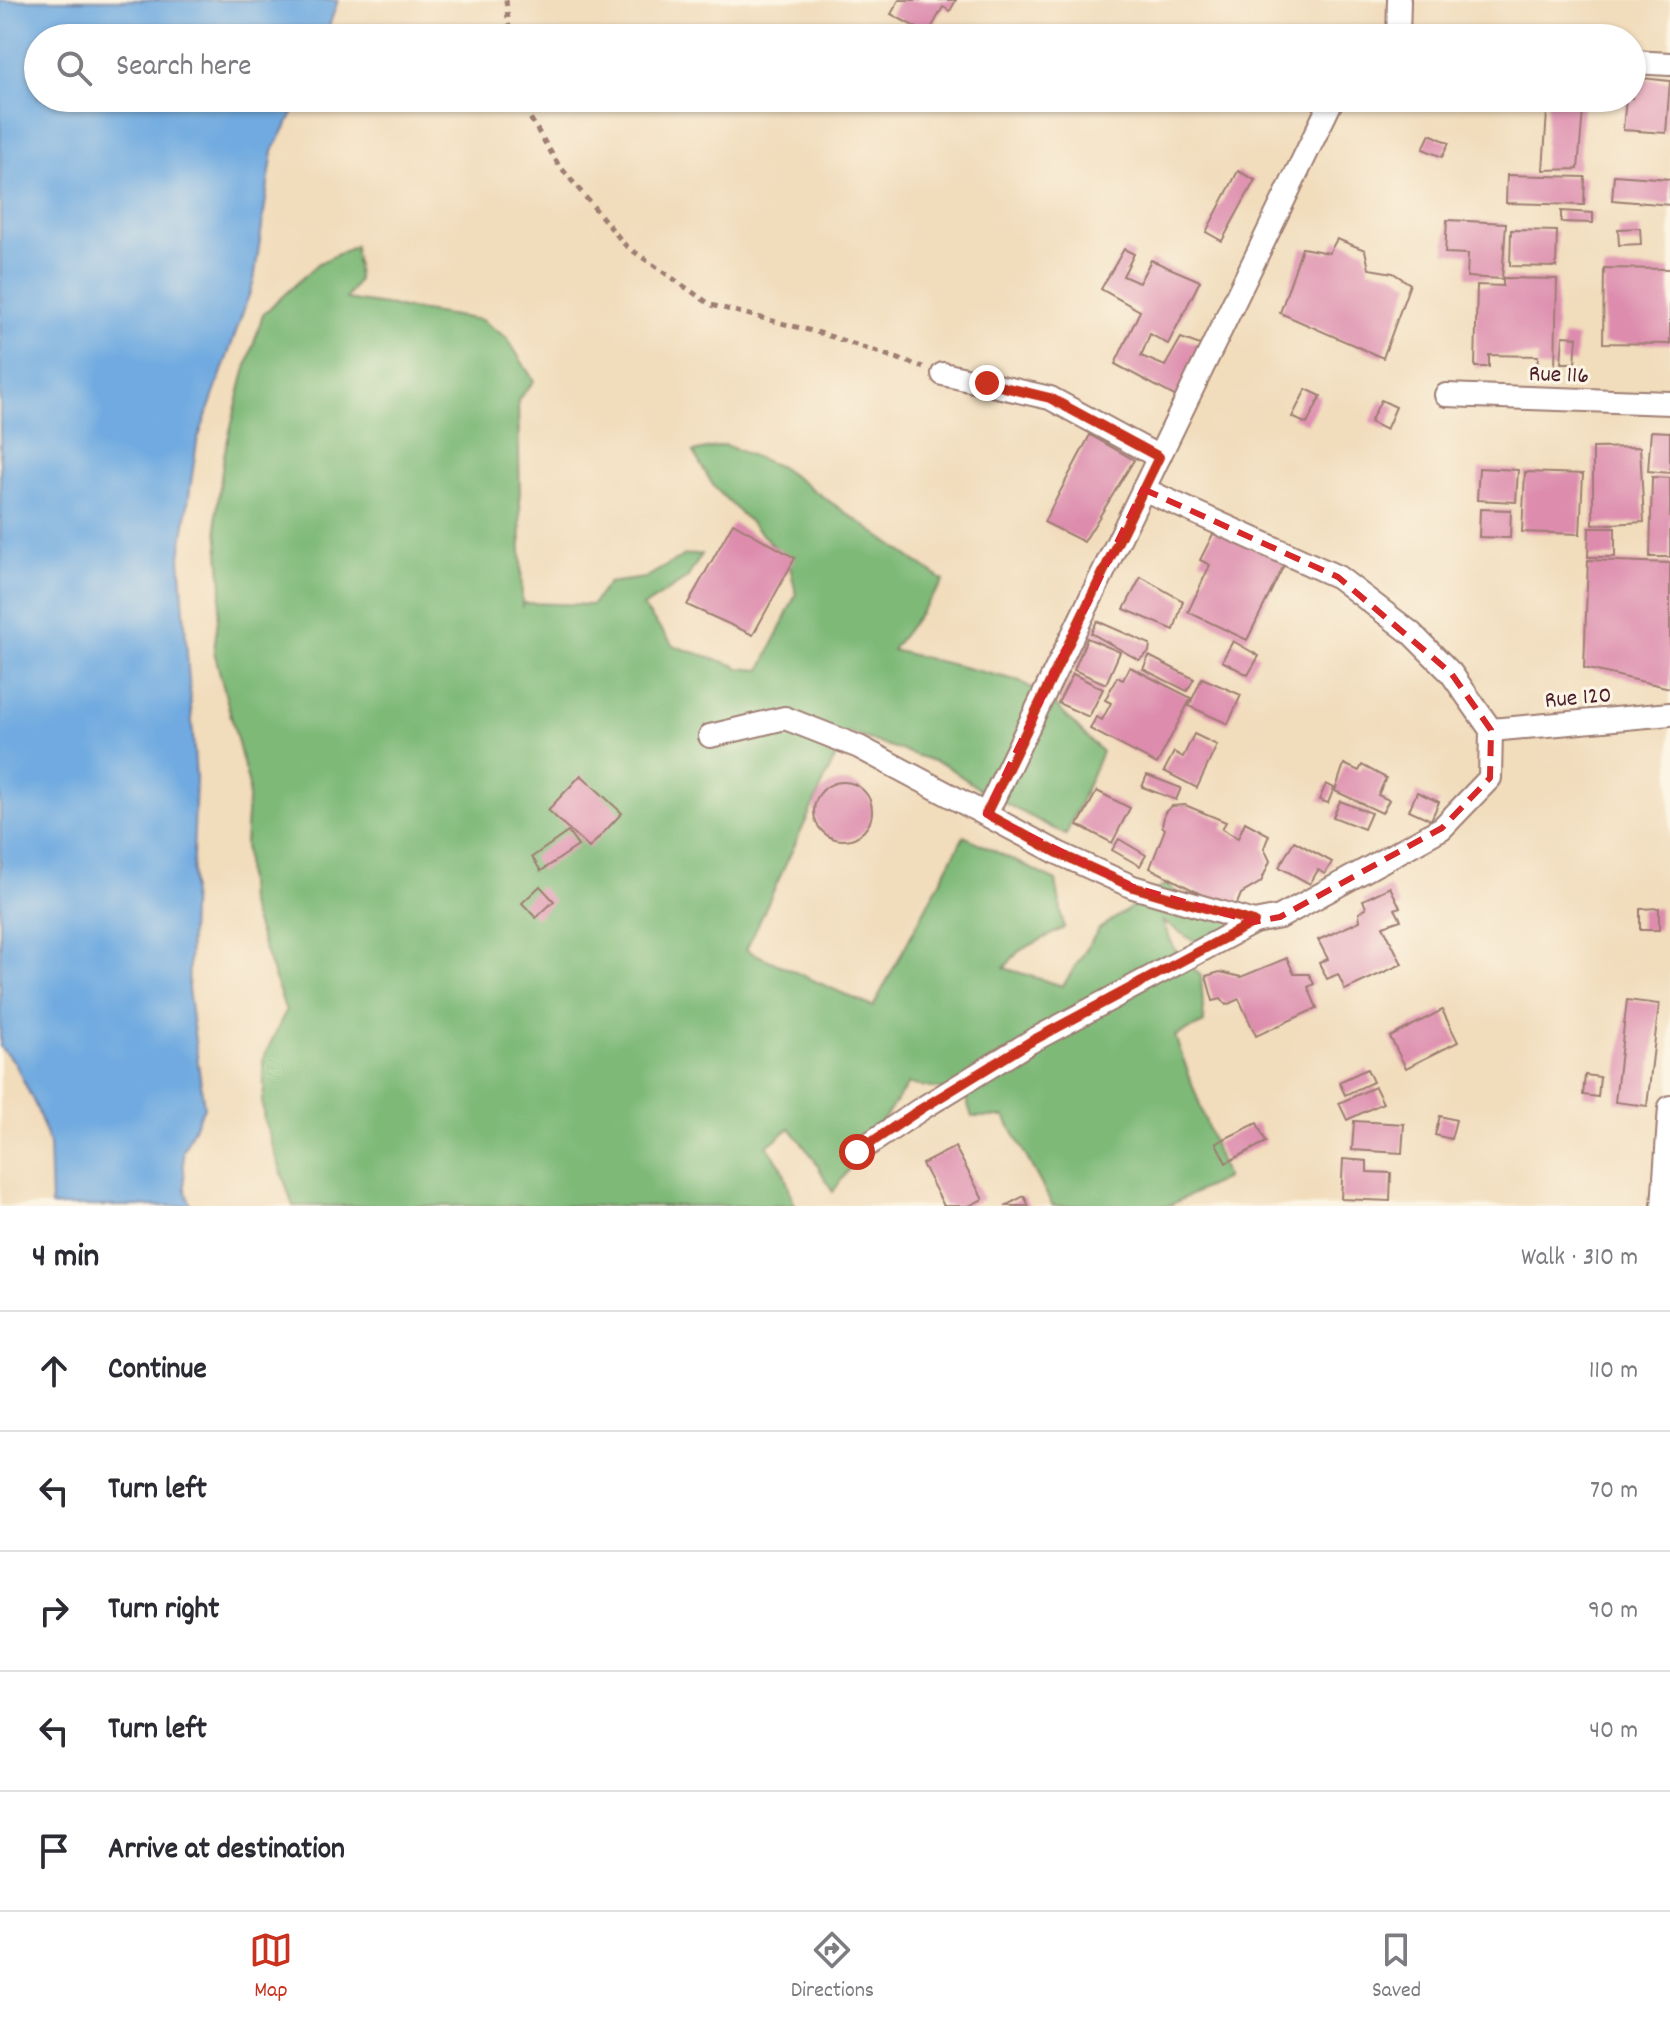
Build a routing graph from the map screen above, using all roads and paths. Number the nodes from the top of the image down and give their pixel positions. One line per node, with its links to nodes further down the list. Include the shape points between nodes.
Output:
1 (506, 0): 3 (path)
2 (1399, 0): 4 (street)
3 (509, 24)
4 (1398, 24)
5 (1646, 63): 6 (street)
6 (1670, 64)
7 (526, 112): 9 (path, via 558,164 626,246 711,305 820,333)
8 (1326, 112): 12 (street)
9 (943, 374): 12 (street, via 1050,398)
10 (1446, 395): 11 (street, Rue 116)
11 (1670, 403)
12 (1159, 457): 13 (street)
13 (1143, 489): 15 (street, via 1338,577 1411,633 1451,673); 17 (street)
14 (1670, 714): 15 (street, Rue 120)
15 (1491, 730): 18 (street, via 1490,778 1442,828 1280,917)
16 (710, 736): 17 (street, via 785,718 859,747)
17 (986, 814): 18 (street, via 1133,887)
18 (1254, 922): 20 (street, via 1030,1042)
19 (1670, 1107): 21 (street)
20 (857, 1152)
21 (1663, 1206)

